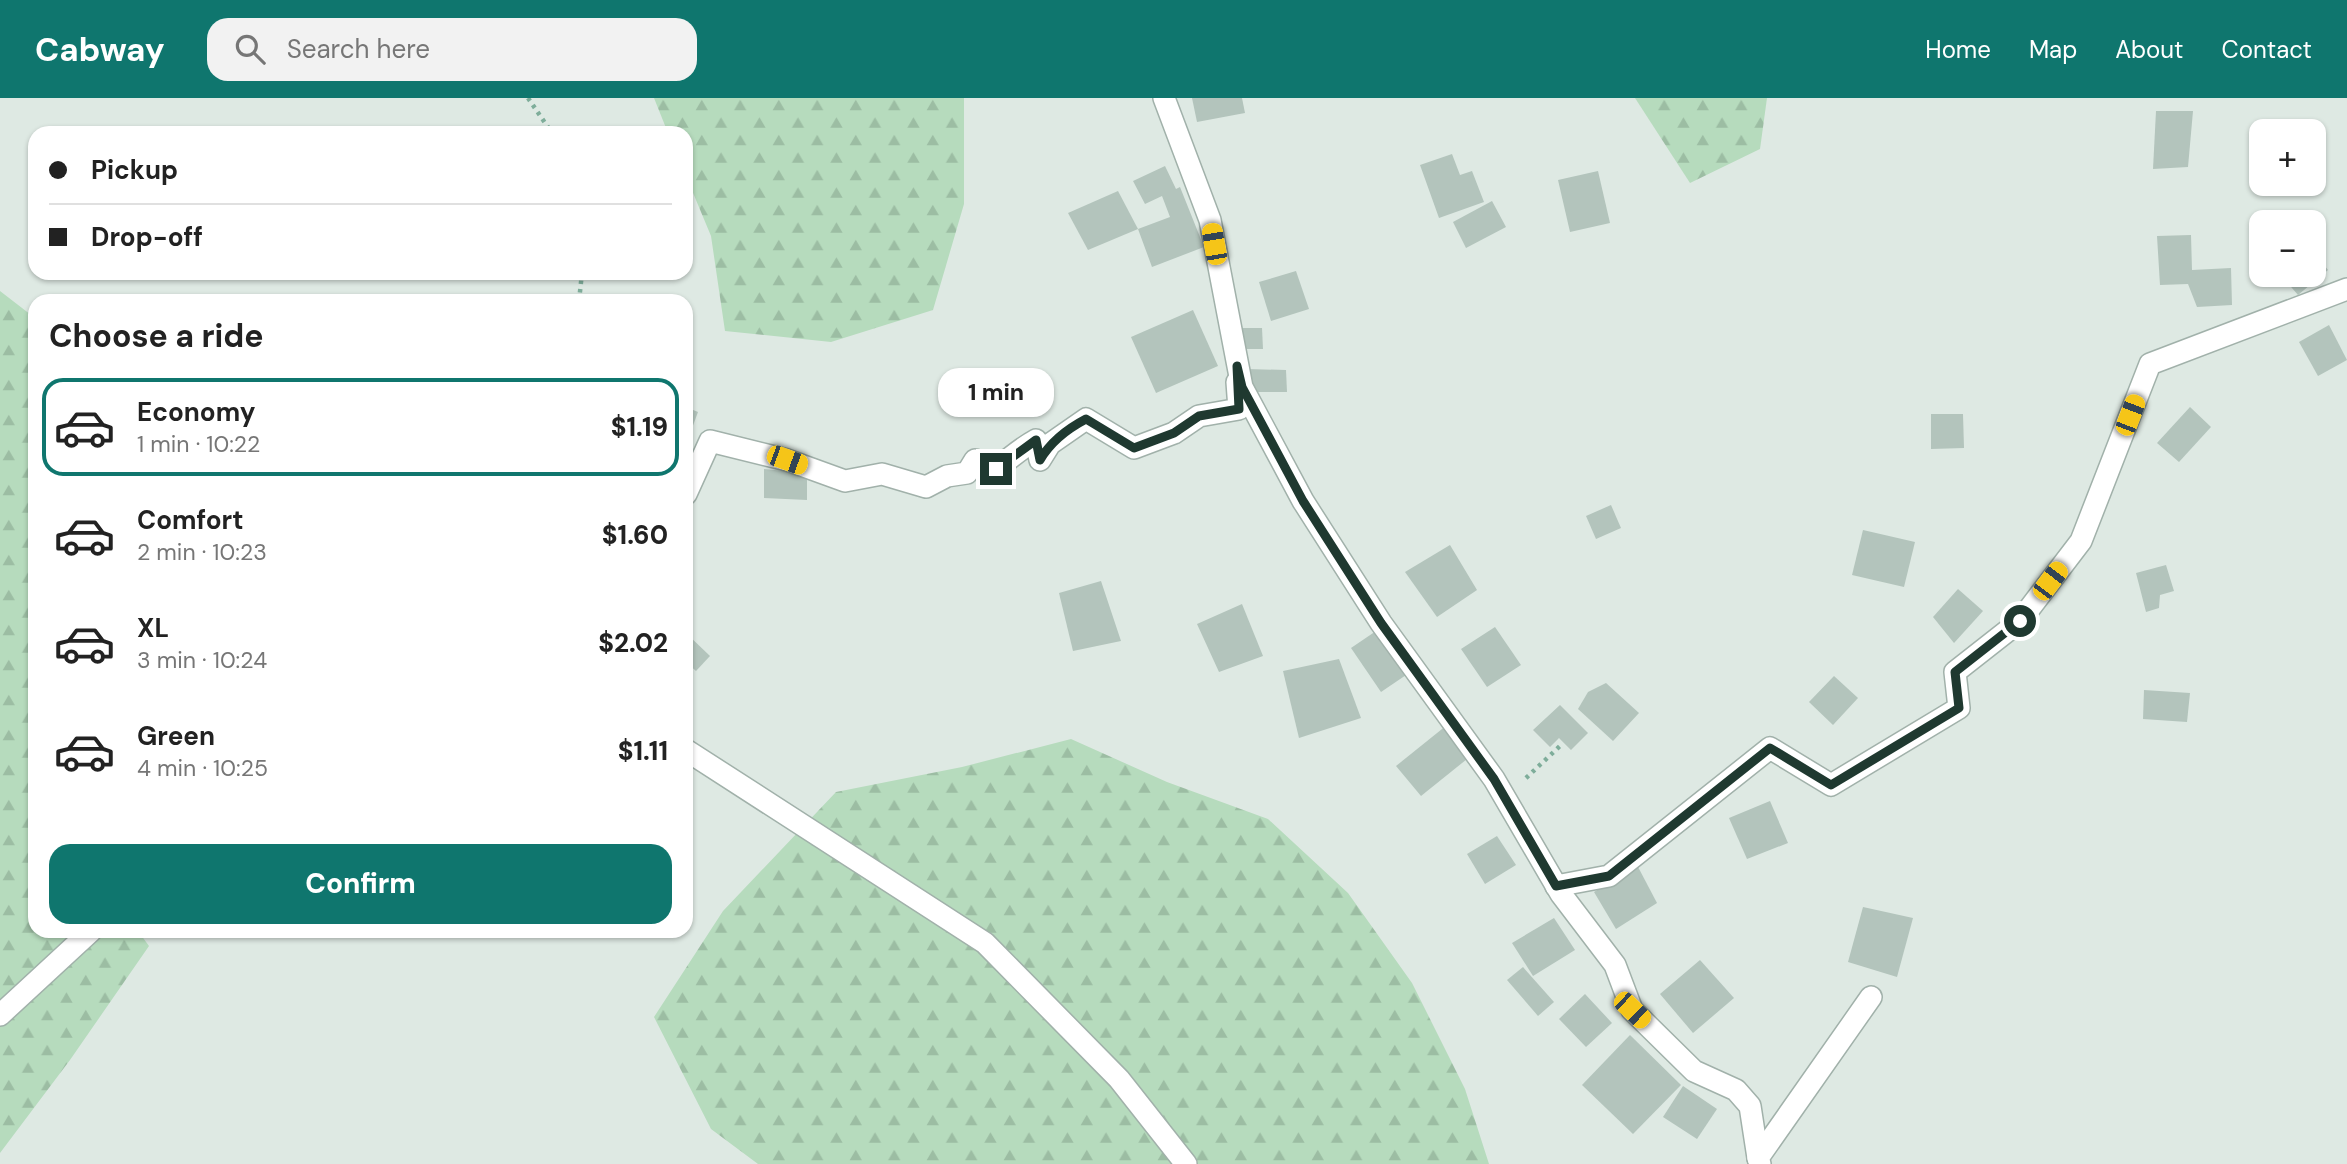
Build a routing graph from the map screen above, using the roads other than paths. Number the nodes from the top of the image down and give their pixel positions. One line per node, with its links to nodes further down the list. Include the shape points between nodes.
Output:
1 (1164, 98): 3 (street, via 1210,220)
2 (2347, 289): 6 (street, via 2150,364 2081,541 2020,621 1955,672 1959,708 1831,785 1770,748 1609,876)
3 (1237, 366): 4 (street, via 1239,409 1199,416 1174,433 1134,448 1086,419 1050,444 1040,460 1036,440 988,477 984,463 975,460 967,473 947,476 926,487 882,474 845,481 787,460 710,441); 6 (street, via 1242,387 1303,501 1381,623 1505,798)
4 (693, 479)
5 (693, 755): 11 (street, via 985,943 1119,1079)
6 (1556, 886): 10 (street, via 1615,965 1632,1010 1694,1071 1737,1090 1751,1106)
7 (82, 938): 9 (street)
8 (1871, 997): 10 (street)
9 (0, 1015)
10 (1759, 1161)
11 (1186, 1164)

